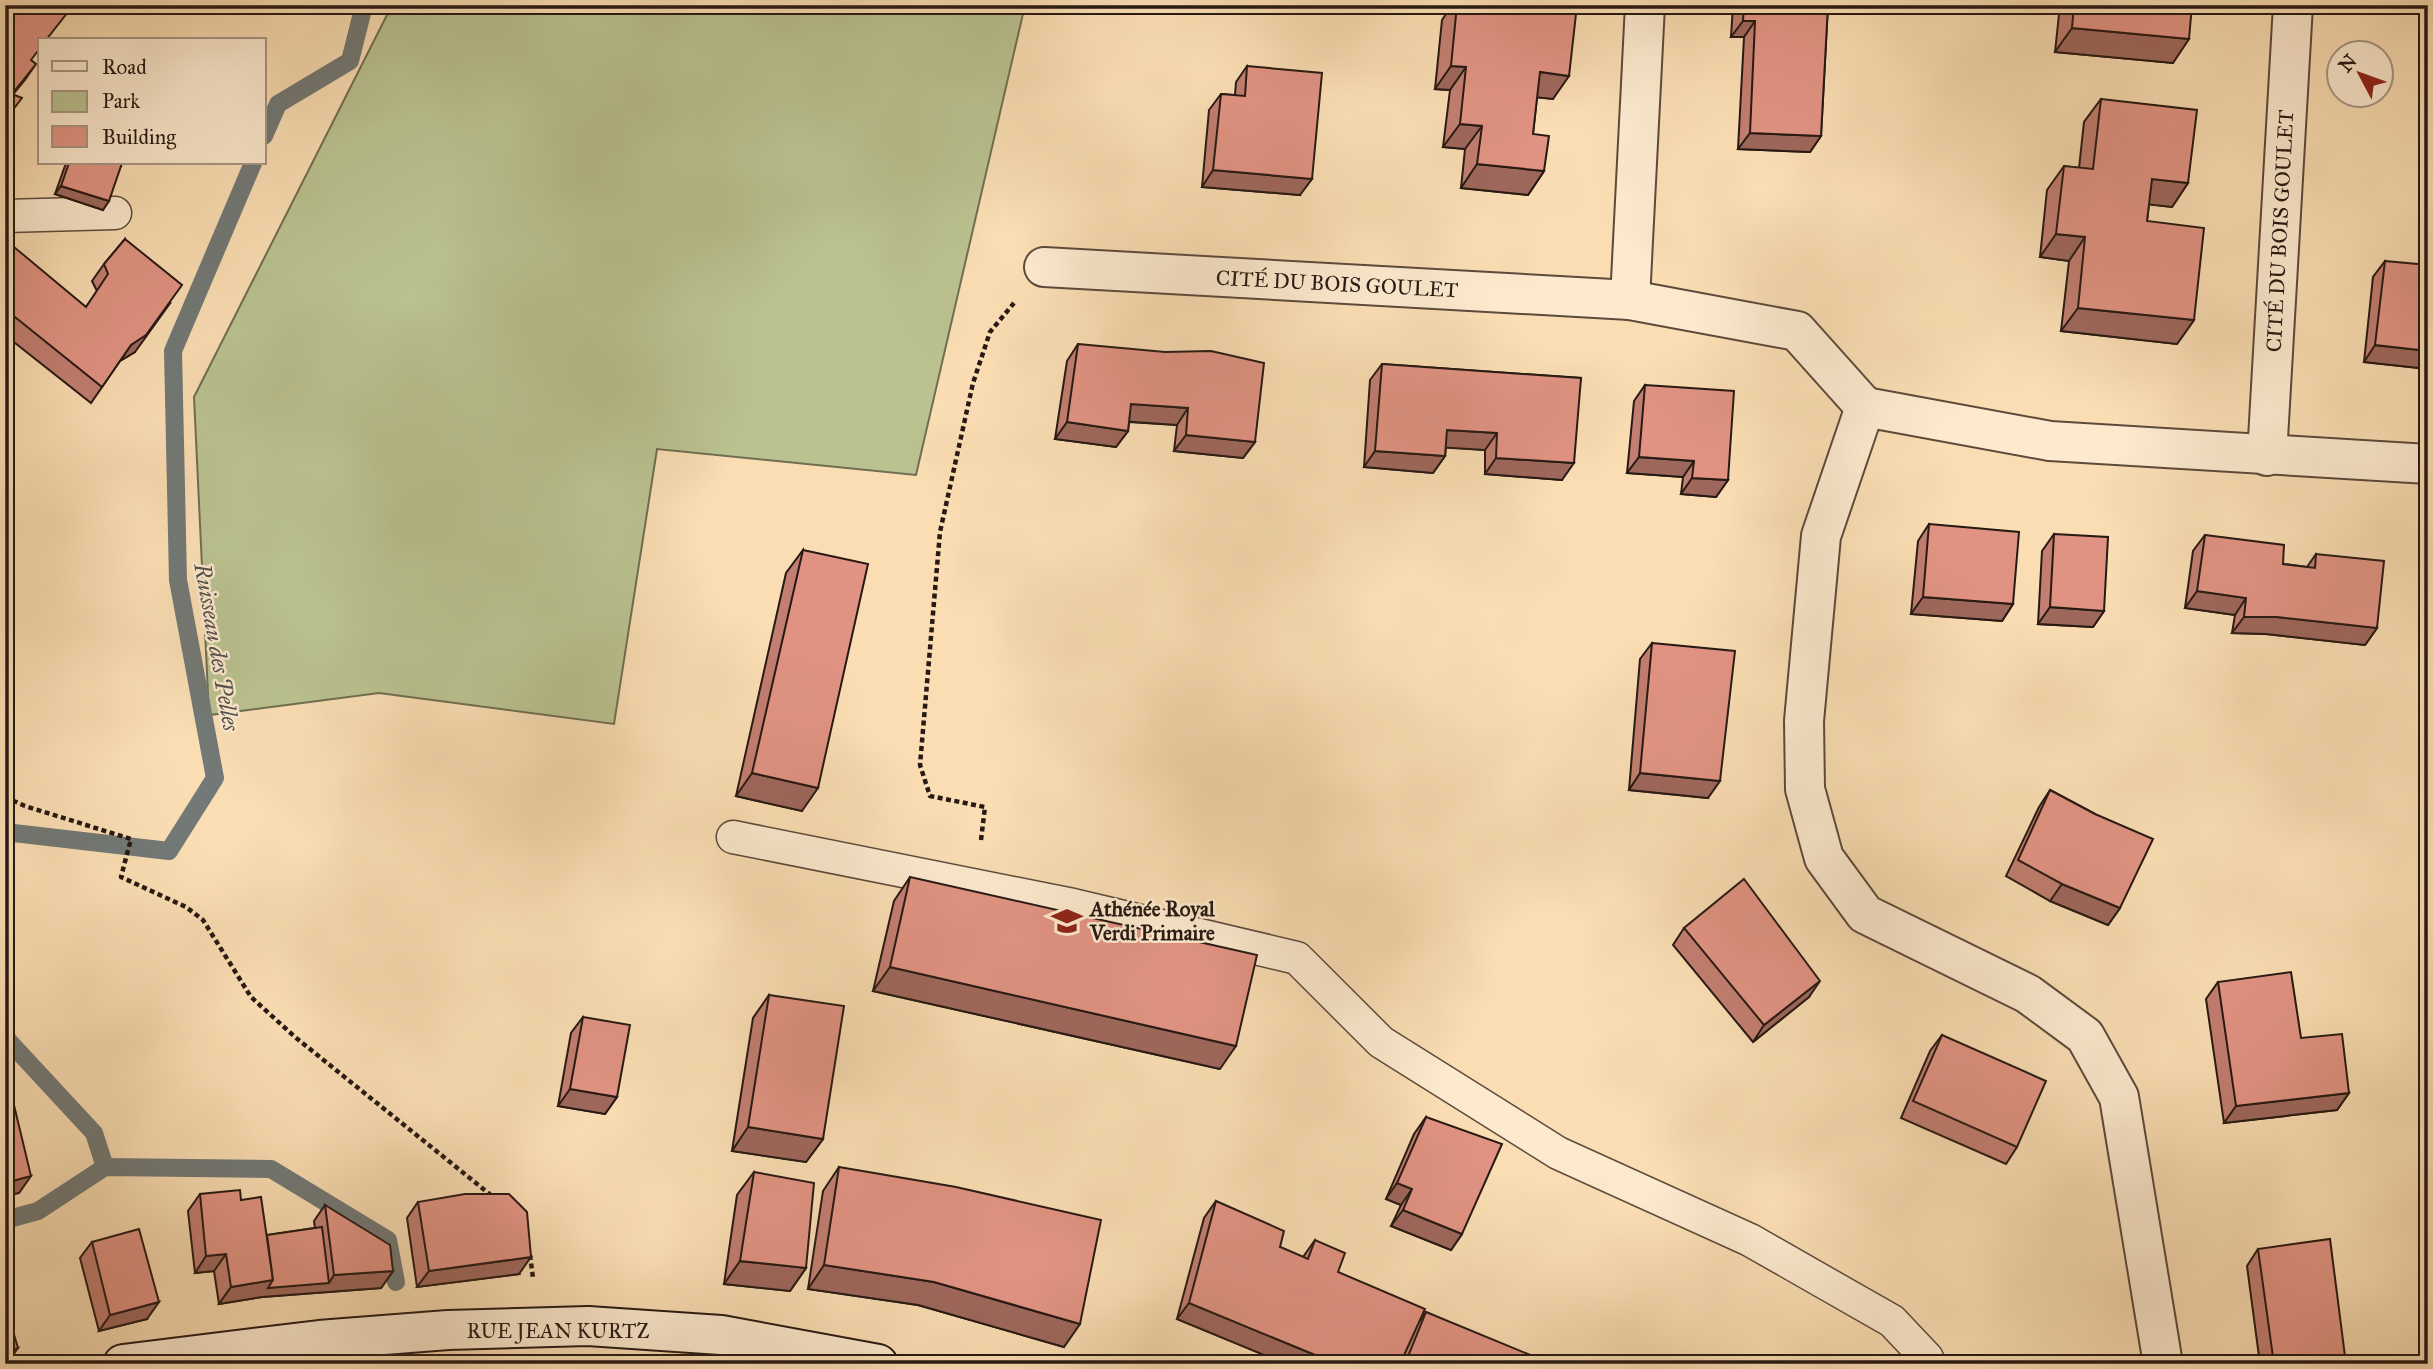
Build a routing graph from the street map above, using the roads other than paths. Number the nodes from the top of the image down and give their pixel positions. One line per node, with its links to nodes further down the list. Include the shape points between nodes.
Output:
1 (1645, 5): 6 (street)
2 (2293, 5): 8 (street, CITÉ DU BOIS GOULET)
3 (115, 213): 4 (lane)
4 (5, 216)
5 (1044, 267): 6 (street, CITÉ DU BOIS GOULET)
6 (1630, 300): 7 (street, CITÉ DU BOIS GOULET, via 1797,331)
7 (1865, 407): 8 (street, via 2050,441); 15 (street, via 1821,536 1804,721 1805,789 1824,858 1865,914 2028,994 2085,1036 2119,1097)
8 (2267, 456): 9 (street)
9 (2428, 464)
10 (733, 837): 14 (lane, via 1073,905 1297,958 1381,1042 1558,1153 1750,1240 1892,1321)
11 (328, 1352): 12 (street, RUE JEAN KURTZ); 13 (street, RUE JEAN KURTZ, via 447,1330 588,1326 721,1335)
12 (123, 1364)
13 (878, 1364)
14 (1929, 1364)
15 (2163, 1364)

